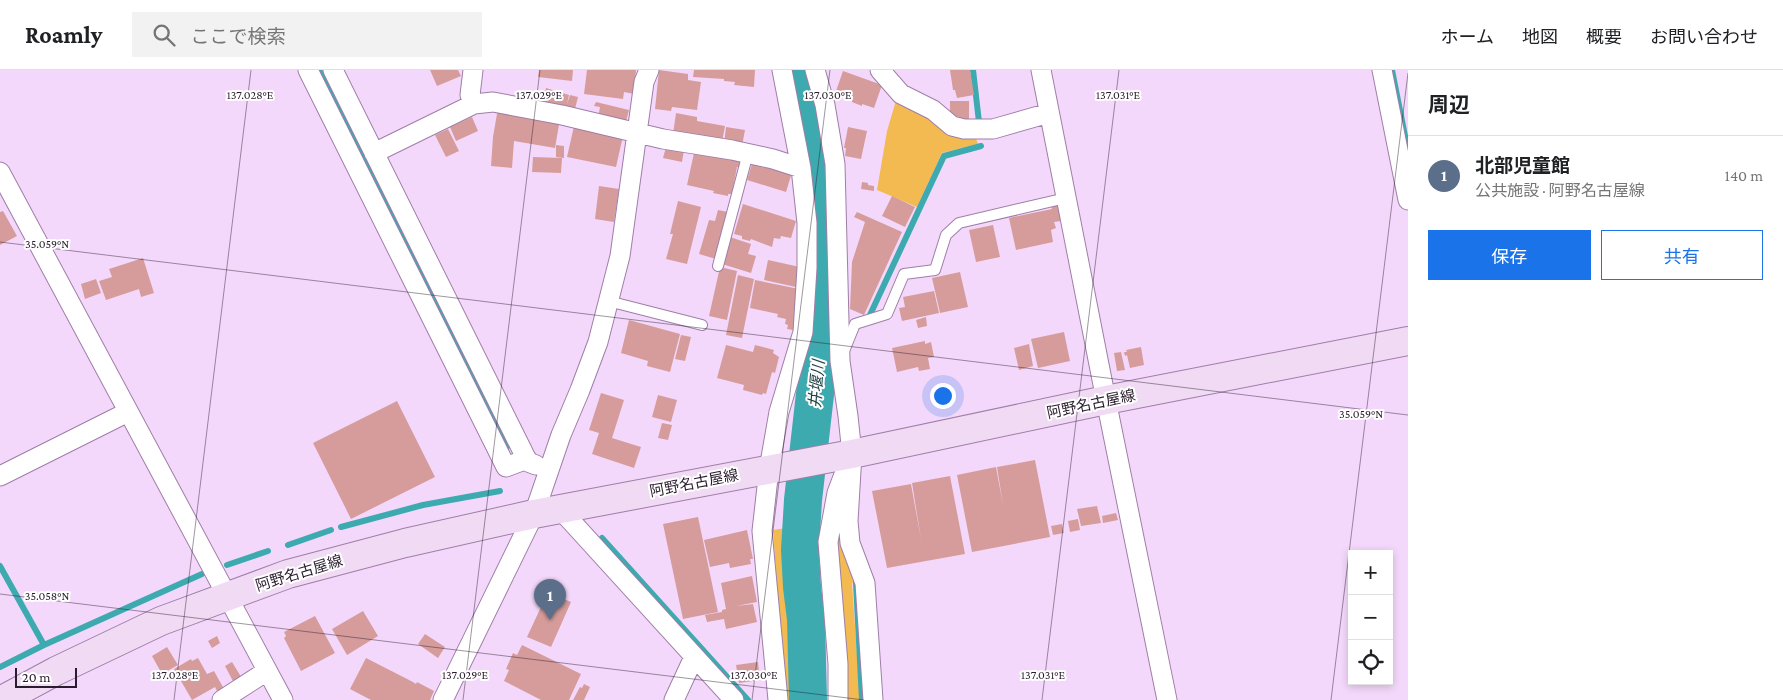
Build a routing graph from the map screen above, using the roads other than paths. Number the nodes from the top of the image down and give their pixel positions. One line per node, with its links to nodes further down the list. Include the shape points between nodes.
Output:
1 (308, 70): 27 (street, via 506,468)
2 (333, 70): 13 (street)
3 (474, 70): 10 (street, via 470,95)
4 (649, 70): 12 (street)
5 (782, 70): 15 (street)
6 (815, 70): 23 (street, via 835,164)
7 (880, 70): 11 (street, via 900,94 933,110 952,126 993,129)
8 (1042, 70): 11 (street)
9 (1382, 70): 18 (street)
10 (474, 104): 12 (street, via 493,102); 13 (street)
11 (1050, 113): 17 (street)
12 (636, 133): 14 (street); 20 (street, via 620,256)
13 (374, 153): 27 (street)
14 (748, 153): 15 (street); 19 (lane)
15 (801, 168): 28 (street, via 808,268 803,332 779,412)
16 (3, 184): 25 (street)
17 (1066, 198): 23 (lane, via 959,223 946,235 934,270 904,274 887,314 855,324); 24 (street)
18 (1408, 200)
19 (718, 266)
20 (608, 301): 21 (lane); 29 (street, via 598,342)
21 (702, 325)
22 (1408, 341): 24 (main road, 阿野名古屋線)
23 (840, 361): 26 (street, via 848,416)
24 (1106, 400): 26 (main road, 阿野名古屋線); 44 (street)
25 (128, 412): 30 (street); 32 (street)
26 (847, 454): 28 (main road, 阿野名古屋線); 42 (street, via 828,542); 43 (street, via 850,543 865,583)
27 (527, 459): 29 (street)
28 (773, 468): 31 (main road, 阿野名古屋線); 41 (street, via 762,531)
29 (550, 469): 31 (street)
30 (0, 476)
31 (547, 511): 32 (main road, 阿野名古屋線, via 405,543 288,574); 33 (street); 38 (street)
32 (226, 596): 34 (street); 35 (main road, 阿野名古屋線, via 161,621)
33 (694, 657): 39 (street); 40 (street)
34 (267, 671): 36 (street); 37 (street)
35 (2, 700)
36 (222, 700)
37 (283, 700)
38 (443, 700)
39 (674, 700)
40 (734, 700)
41 (778, 700)
42 (838, 700)
43 (873, 700)
44 (1168, 700)

